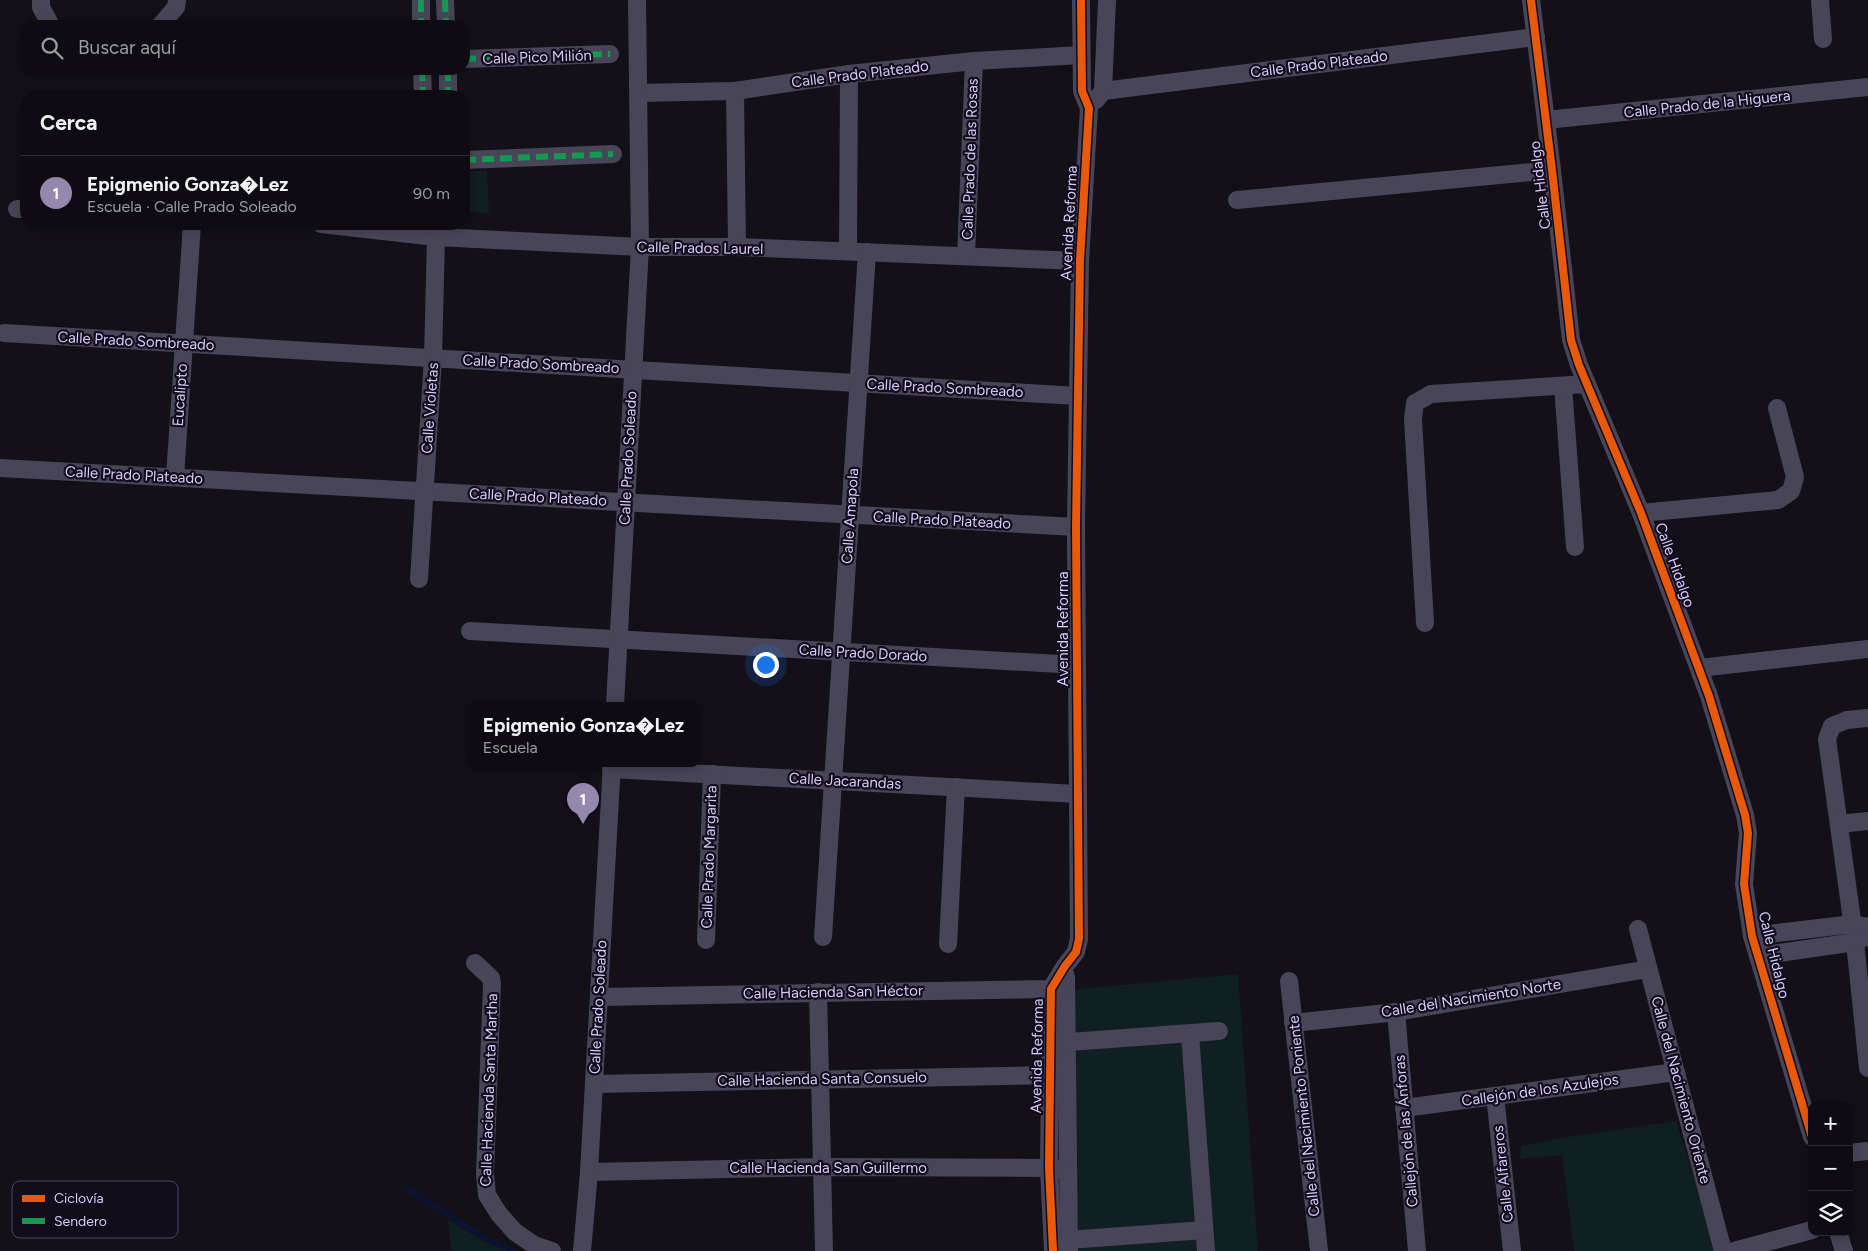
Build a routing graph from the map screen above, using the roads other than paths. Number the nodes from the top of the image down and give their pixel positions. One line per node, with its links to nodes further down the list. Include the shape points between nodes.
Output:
1 (40, 0): 10 (street)
2 (177, 0): 11 (street, via 176,7)
3 (421, 0): 12 (street)
4 (445, 0): 13 (street)
5 (637, 0): 28 (street, Calle Prado Soleado)
6 (1080, 0): 17 (street, Avenida Reforma)
7 (1107, 0): 27 (street)
8 (1531, 0): 14 (street, Calle Hidalgo)
9 (1820, 0): 15 (street)
10 (48, 20)
11 (165, 20)
12 (421, 20)
13 (446, 20)
14 (1536, 37): 27 (street, Calle Prado Plateado); 30 (street, Calle Hidalgo)
15 (1823, 39)
16 (610, 54): 18 (street, Calle Pico Milión)
17 (1081, 55): 19 (street, Calle Prado Plateado); 29 (street, Avenida Reforma, via 1082,91)
18 (470, 59)
19 (974, 61): 20 (street, Calle Prado Plateado); 42 (street, Calle Prado de las Rosas)
20 (849, 74): 26 (street, Calle Prado Plateado); 40 (street)
21 (422, 75): 24 (street)
22 (448, 75): 25 (street)
23 (1868, 87): 30 (street, Calle Prado de la Higuera)
24 (423, 90)
25 (448, 90)
26 (735, 91): 28 (street, Calle Prado Plateado); 39 (street)
27 (1103, 91): 29 (street)
28 (639, 93): 38 (street, Calle Prado Soleado)
29 (1089, 108): 43 (street, Avenida Reforma)
30 (1546, 120): 33 (street, Calle Hidalgo)
31 (613, 154): 32 (street)
32 (470, 160)
33 (1552, 170): 34 (street); 49 (street, Calle Hidalgo, via 1571,340)
34 (1237, 200)
35 (192, 230): 45 (street, Eucalipto)
36 (378, 230): 37 (street, Calle Prados Laurel)
37 (436, 236): 38 (street, Calle Prados Laurel); 46 (street, Calle Violetas)
38 (640, 247): 39 (street, Calle Prados Laurel); 47 (street, Calle Prado Soleado)
39 (737, 247): 40 (street, Calle Prados Laurel)
40 (848, 251): 41 (street, Calle Prados Laurel)
41 (867, 252): 42 (street, Calle Prados Laurel); 48 (street, Calle Amapola)
42 (966, 256): 43 (street, Calle Prados Laurel)
43 (1080, 261): 51 (street, Avenida Reforma)
44 (4, 333): 45 (street, Calle Prado Sombreado)
45 (183, 343): 46 (street, Calle Prado Sombreado); 54 (street, Eucalipto)
46 (433, 358): 47 (street, Calle Prado Sombreado); 55 (street, Calle Violetas)
47 (633, 370): 48 (street, Calle Prado Sombreado); 56 (street, Calle Prado Soleado)
48 (859, 383): 51 (street, Calle Prado Sombreado); 58 (street, Calle Amapola)
49 (1587, 384): 50 (street); 57 (street, Calle Hidalgo)
50 (1563, 386): 60 (street); 62 (street, via 1432,394 1415,403 1413,419)
51 (1078, 396): 59 (street, Avenida Reforma)
52 (1777, 408): 57 (street, via 1795,477 1791,491 1778,500)
53 (0, 468): 54 (street, Calle Prado Plateado)
54 (175, 477): 55 (street, Calle Prado Plateado)
55 (425, 491): 56 (street, Calle Prado Plateado); 61 (street, Calle Violetas)
56 (626, 502): 58 (street, Calle Prado Plateado); 64 (street, Calle Prado Soleado)
57 (1641, 513): 68 (street, Calle Hidalgo)
58 (850, 515): 59 (street, Calle Prado Plateado); 66 (street, Calle Amapola)
59 (1076, 527): 67 (street, Avenida Reforma)
60 (1575, 547)
61 (419, 579)
62 (1425, 623)
63 (470, 631): 64 (street, Calle Prado Dorado)
64 (618, 639): 66 (street, Calle Prado Dorado); 69 (street, Calle Prado Soleado)
65 (1868, 649): 68 (street)
66 (841, 651): 67 (street, Calle Prado Dorado); 74 (street, Calle Amapola)
67 (1077, 664): 76 (street, Avenida Reforma)
68 (1699, 668): 81 (street, Calle Hidalgo, via 1745,815 1748,833 1744,884)
69 (615, 702)
70 (1868, 718): 78 (street, via 1847,720 1832,726 1827,739)
71 (611, 767): 92 (street, Calle Prado Soleado)
72 (624, 767): 73 (street, Calle Jacarandas)
73 (712, 774): 74 (street, Calle Jacarandas); 84 (street, Calle Prado Margarita)
74 (833, 781): 75 (street, Calle Jacarandas); 82 (street, Calle Amapola)
75 (956, 787): 76 (street, Calle Jacarandas); 85 (street)
76 (1078, 794): 90 (street, Avenida Reforma, via 1079,939 1076,952 1065,966)
77 (1868, 821): 78 (street)
78 (1839, 824): 79 (street)
79 (1860, 925): 81 (street); 83 (street)
80 (1638, 929): 88 (street, Calle del Nacimiento Oriente)
81 (1752, 936): 86 (street, Calle Hidalgo)
82 (823, 937)
83 (1862, 939): 86 (street); 98 (street)
84 (706, 940)
85 (948, 944)
86 (1758, 956): 105 (street, Calle Hidalgo)
87 (475, 963): 116 (street, Calle Hacienda Santa Martha, via 491,978 492,984 487,1195 515,1232 534,1245)
88 (1648, 968): 93 (street, Calle del Nacimiento Norte); 99 (street, Calle del Nacimiento Oriente)
89 (1290, 981): 94 (street, Calle del Nacimiento Poniente)
90 (1059, 987): 91 (street, Calle Hacienda San Héctor); 97 (street, Avenida Reforma)
91 (818, 992): 92 (street, Calle Hacienda San Héctor); 101 (street)
92 (599, 997): 102 (street, Calle Prado Soleado)
93 (1396, 1012): 94 (street, Calle del Nacimiento Norte); 104 (street, Callejón de las Ánforas)
94 (1293, 1023): 121 (street, Calle del Nacimiento Poniente)
95 (1219, 1031): 96 (street)
96 (1190, 1034): 97 (street); 112 (street)
97 (1059, 1043): 100 (street, Avenida Reforma); 110 (street, Avenida Reforma)
98 (1867, 1060)
99 (1676, 1072): 103 (street, Callejón de los Azulejos); 124 (street, Calle del Nacimiento Oriente)
100 (1050, 1075): 101 (street, Calle Hacienda Santa Consuelo); 109 (street, Avenida Reforma)
101 (820, 1079): 102 (street, Calle Hacienda Santa Consuelo); 108 (street)
102 (594, 1084): 111 (street, Calle Prado Soleado)
103 (1495, 1096): 104 (street, Callejón de los Azulejos); 123 (street, Calle Alfareros)
104 (1404, 1108): 122 (street, Callejón de las Ánforas)
105 (1808, 1123)
106 (1868, 1151): 107 (street)
107 (1853, 1153)
108 (822, 1167): 109 (street, Calle Hacienda San Guillermo); 111 (street, Calle Hacienda San Guillermo); 118 (street)
109 (1049, 1168): 110 (street, Calle Hacienda San Guillermo); 119 (street, Avenida Reforma)
110 (1067, 1171): 115 (street, Avenida Reforma)
111 (589, 1172): 117 (street, Calle Prado Soleado)
112 (1204, 1230): 115 (street); 120 (street)
113 (1808, 1231): 125 (street)
114 (1839, 1236): 126 (street)
115 (1068, 1246)
116 (552, 1251)
117 (582, 1251)
118 (824, 1251)
119 (1053, 1251)
120 (1206, 1251)
121 (1319, 1251)
122 (1417, 1251)
123 (1512, 1251)
124 (1724, 1251)
125 (1734, 1251)
126 (1842, 1251)

